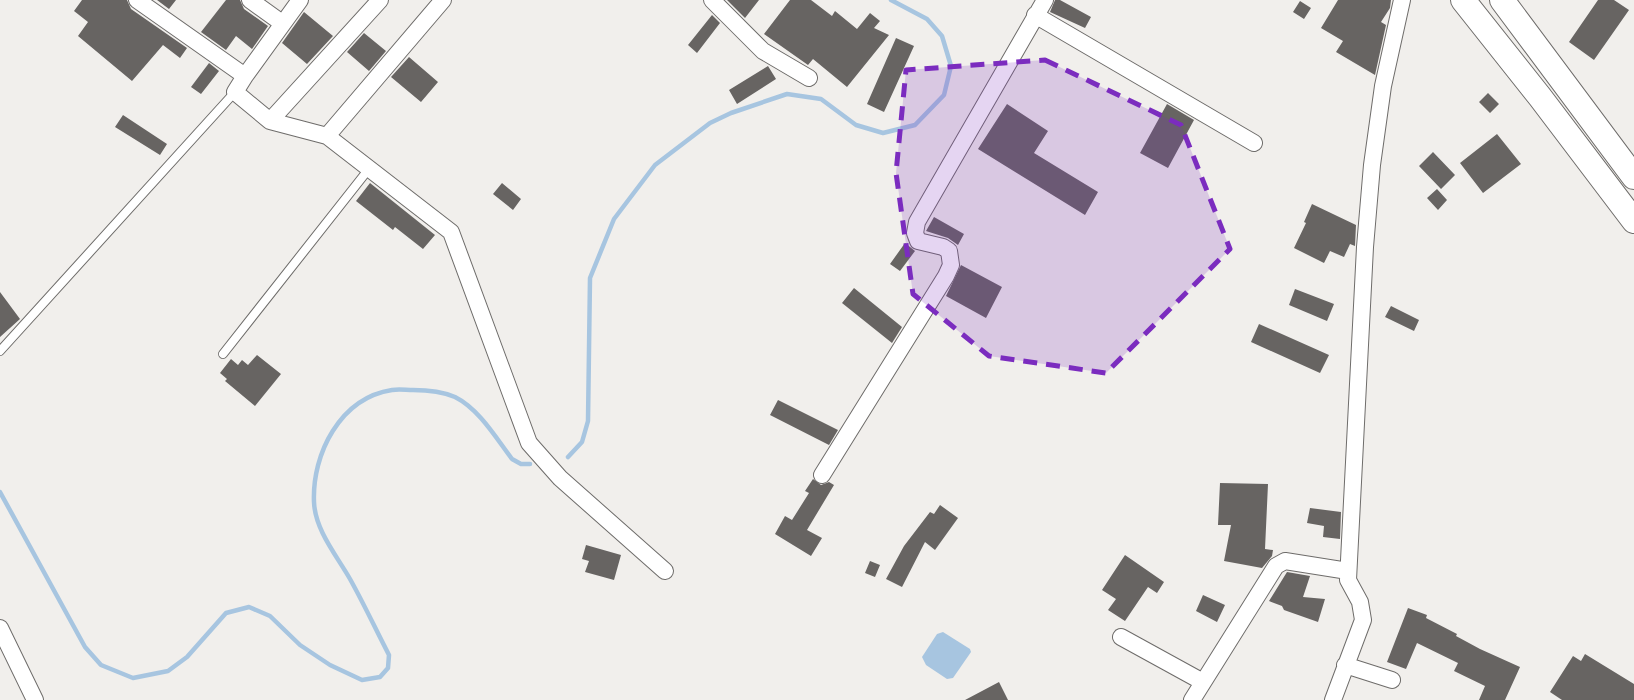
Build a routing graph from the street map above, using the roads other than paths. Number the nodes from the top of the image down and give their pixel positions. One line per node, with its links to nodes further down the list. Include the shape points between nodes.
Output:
1 (137, 0): 13 (street)
2 (250, 0): 12 (street)
3 (300, 0): 12 (street)
4 (380, 0): 18 (street)
5 (443, 0): 19 (street)
6 (712, 0): 14 (street, via 763,51)
7 (1045, 0): 11 (street)
8 (1402, 0): 28 (street, via 1372,165)
9 (1463, 0): 17 (main road)
10 (1502, 0): 15 (main road)
11 (1035, 15): 20 (street); 26 (street, via 916,222 918,241 949,251 951,265)
12 (282, 23): 13 (street)
13 (245, 76): 16 (street)
14 (809, 78)
15 (1562, 82): 17 (main road); 22 (main road)
16 (235, 92): 18 (street); 24 (lane)
17 (1540, 96): 23 (main road)
18 (270, 121): 19 (street)
19 (327, 136): 21 (street)
20 (1254, 143)
21 (368, 170): 25 (lane); 27 (street, via 451,232 529,443 560,478)
22 (1634, 177)
23 (1634, 221)
24 (0, 351)
25 (223, 354)
26 (822, 475)
27 (665, 571)
28 (1348, 571): 31 (street, via 1363,620); 33 (street, via 1285,561 1276,566)
29 (0, 628): 34 (street)
30 (1121, 637): 33 (street)
31 (1345, 665): 32 (street); 36 (street)
32 (1392, 680)
33 (1203, 682): 35 (street)
34 (35, 700)
35 (1192, 700)
36 (1333, 700)

